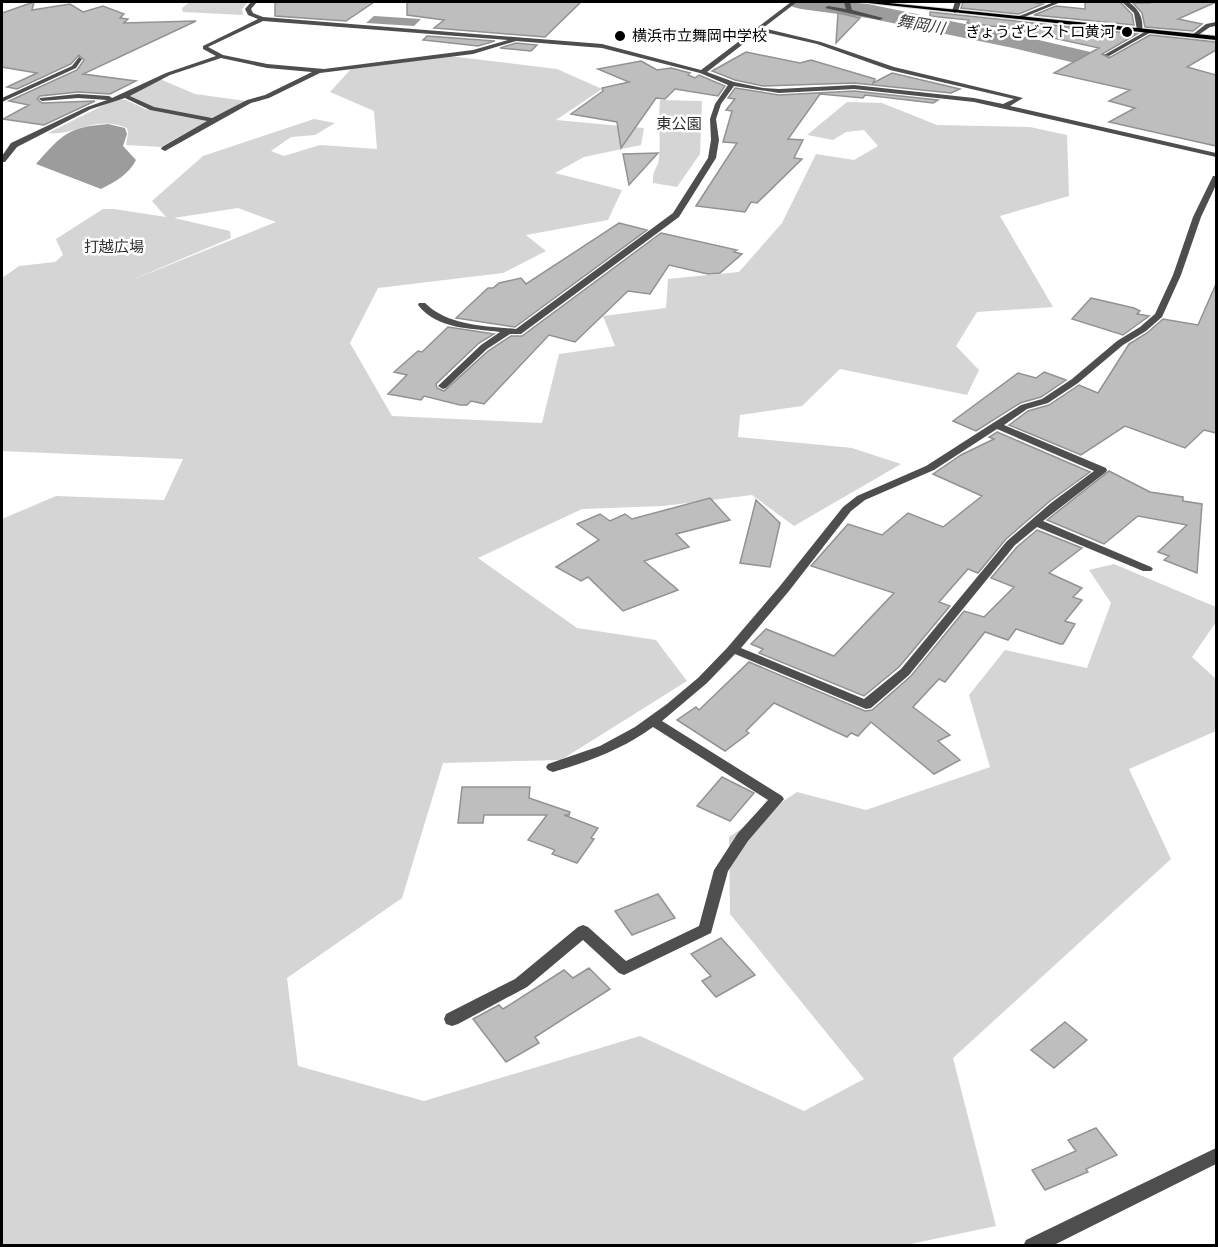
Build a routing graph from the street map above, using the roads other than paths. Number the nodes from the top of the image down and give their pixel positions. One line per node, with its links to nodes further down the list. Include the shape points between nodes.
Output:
1 (254, 2): 13 (street, via 248,9 250,14)
2 (793, 2): 15 (street)
3 (863, 2): 7 (main road)
4 (958, 2): 10 (street)
5 (1058, 2): 11 (street)
6 (1125, 2): 16 (street, via 1138,13)
7 (892, 3): 10 (main road)
8 (848, 6): 9 (street); 12 (street)
9 (828, 8)
10 (955, 11): 11 (main road)
11 (1020, 17): 16 (main road)
12 (880, 18)
13 (262, 19): 20 (street); 22 (street, via 206,46 208,51)
14 (1216, 24): 18 (street)
15 (759, 29): 25 (street); 31 (street, via 819,43 891,69 1020,98)
16 (1140, 30): 17 (main road)
17 (1150, 31): 18 (main road); 21 (street)
18 (1195, 35): 19 (main road)
19 (1216, 38)
20 (518, 39): 24 (street, via 473,52); 25 (street, via 602,46)
21 (1107, 55)
22 (221, 56): 24 (street, via 267,66); 27 (street, via 168,74)
23 (79, 60): 30 (street, via 74,67)
24 (324, 71): 32 (street)
25 (702, 72): 26 (street)
26 (732, 84): 31 (street, via 779,91 854,87); 38 (street, via 713,119 712,158 676,215 518,332)
27 (124, 96): 28 (street); 32 (street, via 152,109)
28 (113, 98): 29 (street); 35 (street, via 14,145)
29 (42, 99)
30 (2, 100)
31 (1005, 106): 34 (street)
32 (213, 120): 33 (street)
33 (165, 150)
34 (1216, 155)
35 (2, 160)
36 (1216, 178): 40 (street, via 1159,315 1075,381 1045,401 1024,407)
37 (422, 305): 38 (street, via 427,312 452,324)
38 (508, 331): 39 (street, via 484,347)
39 (443, 386)
40 (998, 426): 41 (street, via 1102,470); 43 (street, via 930,468 861,498 847,509)
41 (1035, 522): 42 (street); 43 (street, via 1011,543 905,672 866,705)
42 (1147, 569)
43 (733, 649): 44 (street)
44 (653, 721): 45 (street, via 605,749); 46 (street, via 777,799 743,837 721,870 706,929 624,969 583,932 521,983)
45 (553, 767)
46 (452, 1019)
47 (1215, 1159): 48 (street)
48 (1032, 1245)

